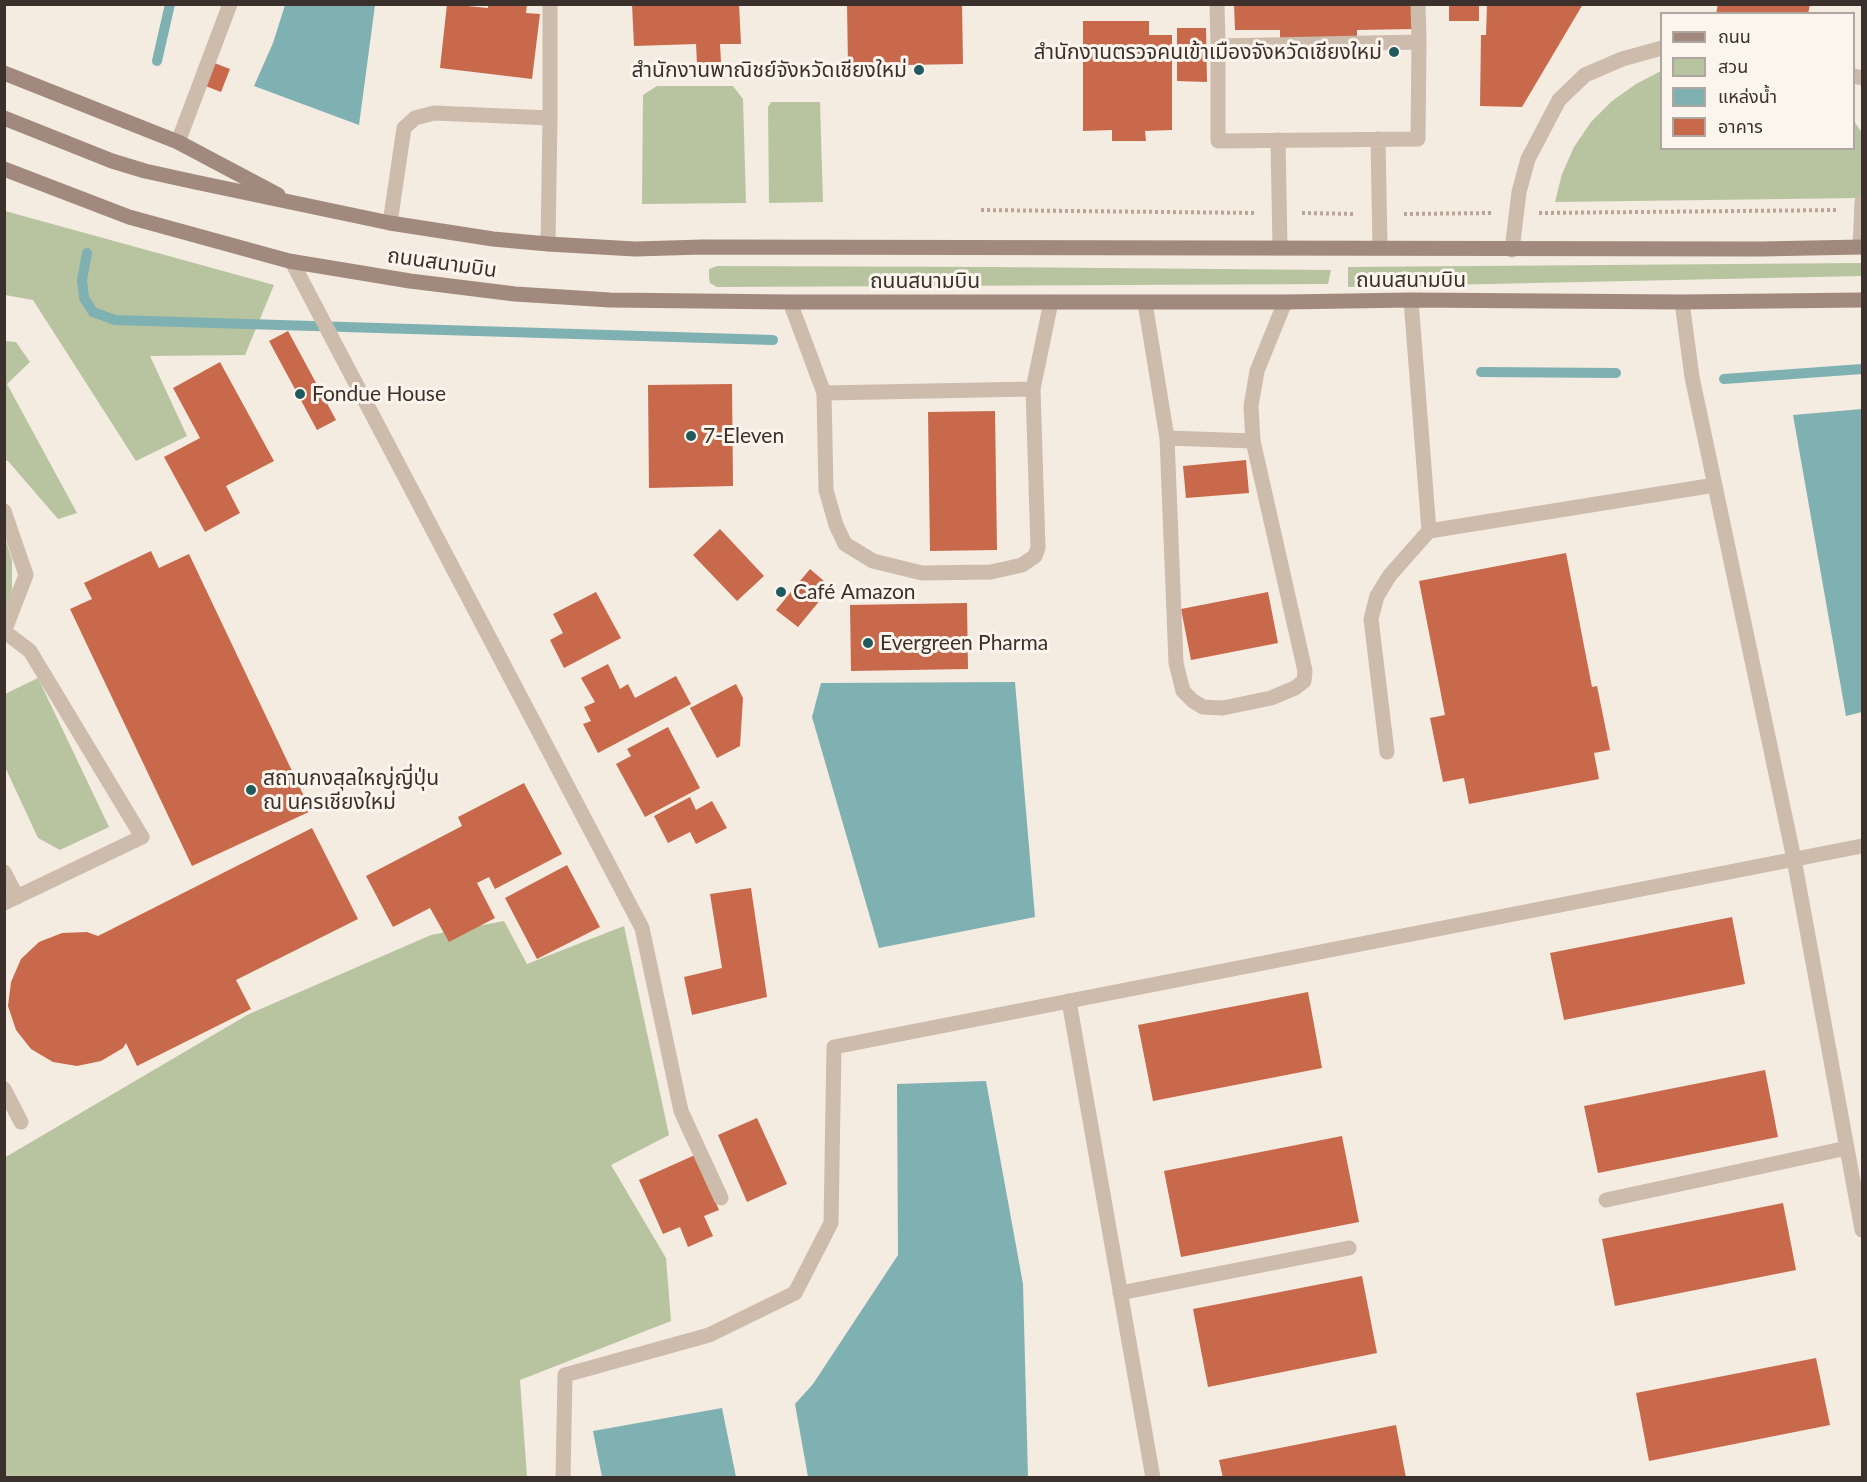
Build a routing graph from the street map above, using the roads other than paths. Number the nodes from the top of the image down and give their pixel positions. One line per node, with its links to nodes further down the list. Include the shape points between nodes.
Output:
1 (230, 4): 13 (street)
2 (550, 4): 10 (street)
3 (1218, 4): 6 (street)
4 (1418, 4): 5 (street)
5 (1419, 42): 6 (street); 11 (street, via 1418,139)
6 (1218, 46): 12 (street, via 1218,141)
7 (1660, 49): 22 (street, via 1585,75 1559,100 1528,159 1519,192)
8 (4, 73): 13 (main road, ถนนสนามบิน)
9 (4, 118): 15 (main road, ถนนสนามบิน, via 145,171)
10 (550, 118): 17 (street, via 434,112 415,118 405,128); 18 (street)
11 (1378, 139): 12 (street); 21 (street)
12 (1278, 141): 20 (street)
13 (177, 142): 15 (main road, ถนนสนามบิน)
14 (4, 169): 23 (main road, ถนนสนามบิน, via 129,217)
15 (293, 203): 17 (main road, ถนนสนามบิน)
16 (1862, 206): 19 (street)
17 (390, 223): 18 (main road, ถนนสนามบิน)
18 (548, 244): 20 (main road, ถนนสนามบิน, via 635,249)
19 (1862, 247): 22 (main road, ถนนสนามบิน)
20 (1280, 248): 21 (main road, ถนนสนามบิน)
21 (1380, 248): 22 (main road, ถนนสนามบิน)
22 (1512, 250)
23 (292, 262): 26 (main road, ถนนสนามบิน, via 515,294 610,300); 48 (street, via 642,928 681,1111)
24 (1412, 300): 28 (main road, ถนนสนามบิน); 29 (main road, ถนนสนามบิน); 37 (street)
25 (1863, 300): 29 (main road, ถนนสนามบิน)
26 (790, 302): 27 (main road, ถนนสนามบิน); 32 (street)
27 (1051, 302): 30 (main road, ถนนสนามบิน); 31 (street)
28 (1285, 302): 30 (main road, ถนนสนามบิน); 34 (street, via 1257,371 1251,406)
29 (1682, 302): 35 (street, via 1692,376)
30 (1145, 303): 33 (street)
31 (1033, 388): 32 (street); 32 (street, via 1038,548 1035,556 1022,565 991,572 922,573 873,561 845,544 826,490)
32 (824, 393)
33 (1167, 438): 34 (street); 34 (street, via 1176,663 1183,691 1193,701 1223,708 1271,698 1304,681 1305,671)
34 (1253, 441)
35 (1715, 485): 37 (street); 41 (street)
36 (4, 511): 38 (street, via 26,575)
37 (1429, 531): 39 (street, via 1390,575 1377,596 1371,619)
38 (5, 632): 43 (street, via 30,651 142,837)
39 (1386, 752)
40 (1863, 846): 41 (street)
41 (1794, 859): 44 (street); 47 (street)
42 (4, 872): 43 (street)
43 (11, 900)
44 (1069, 1001): 52 (street); 53 (street, via 834,1047 831,1223 795,1293 709,1335 565,1375)
45 (4, 1089): 46 (street)
46 (21, 1122)
47 (1847, 1148): 49 (street); 50 (street)
48 (721, 1198)
49 (1606, 1200)
50 (1863, 1230)
51 (1349, 1248): 52 (street)
52 (1120, 1293): 54 (street)
53 (563, 1478)
54 (1153, 1478)

